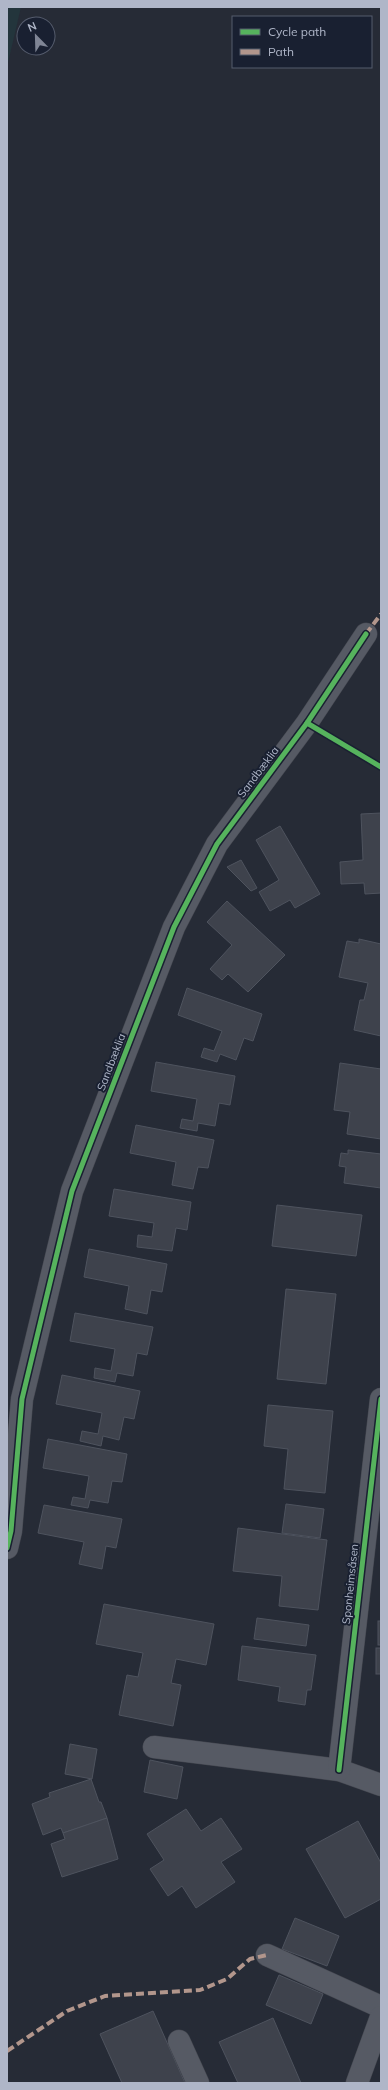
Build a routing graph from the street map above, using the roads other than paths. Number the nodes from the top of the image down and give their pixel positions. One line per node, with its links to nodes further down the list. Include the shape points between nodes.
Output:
1 (366, 634): 3 (street, Sandbæklia, via 307,723 217,844 174,927 72,1191 22,1399 12,1531)
2 (381, 1399): 5 (street, Sponheimsåsen)
3 (7, 1548)
4 (154, 1747): 5 (street)
5 (339, 1770): 6 (street)
6 (381, 1785)
7 (266, 1955): 8 (street)
8 (381, 2007)
9 (381, 2017): 12 (street)
10 (179, 2041): 11 (street)
11 (198, 2083)
12 (357, 2083)

